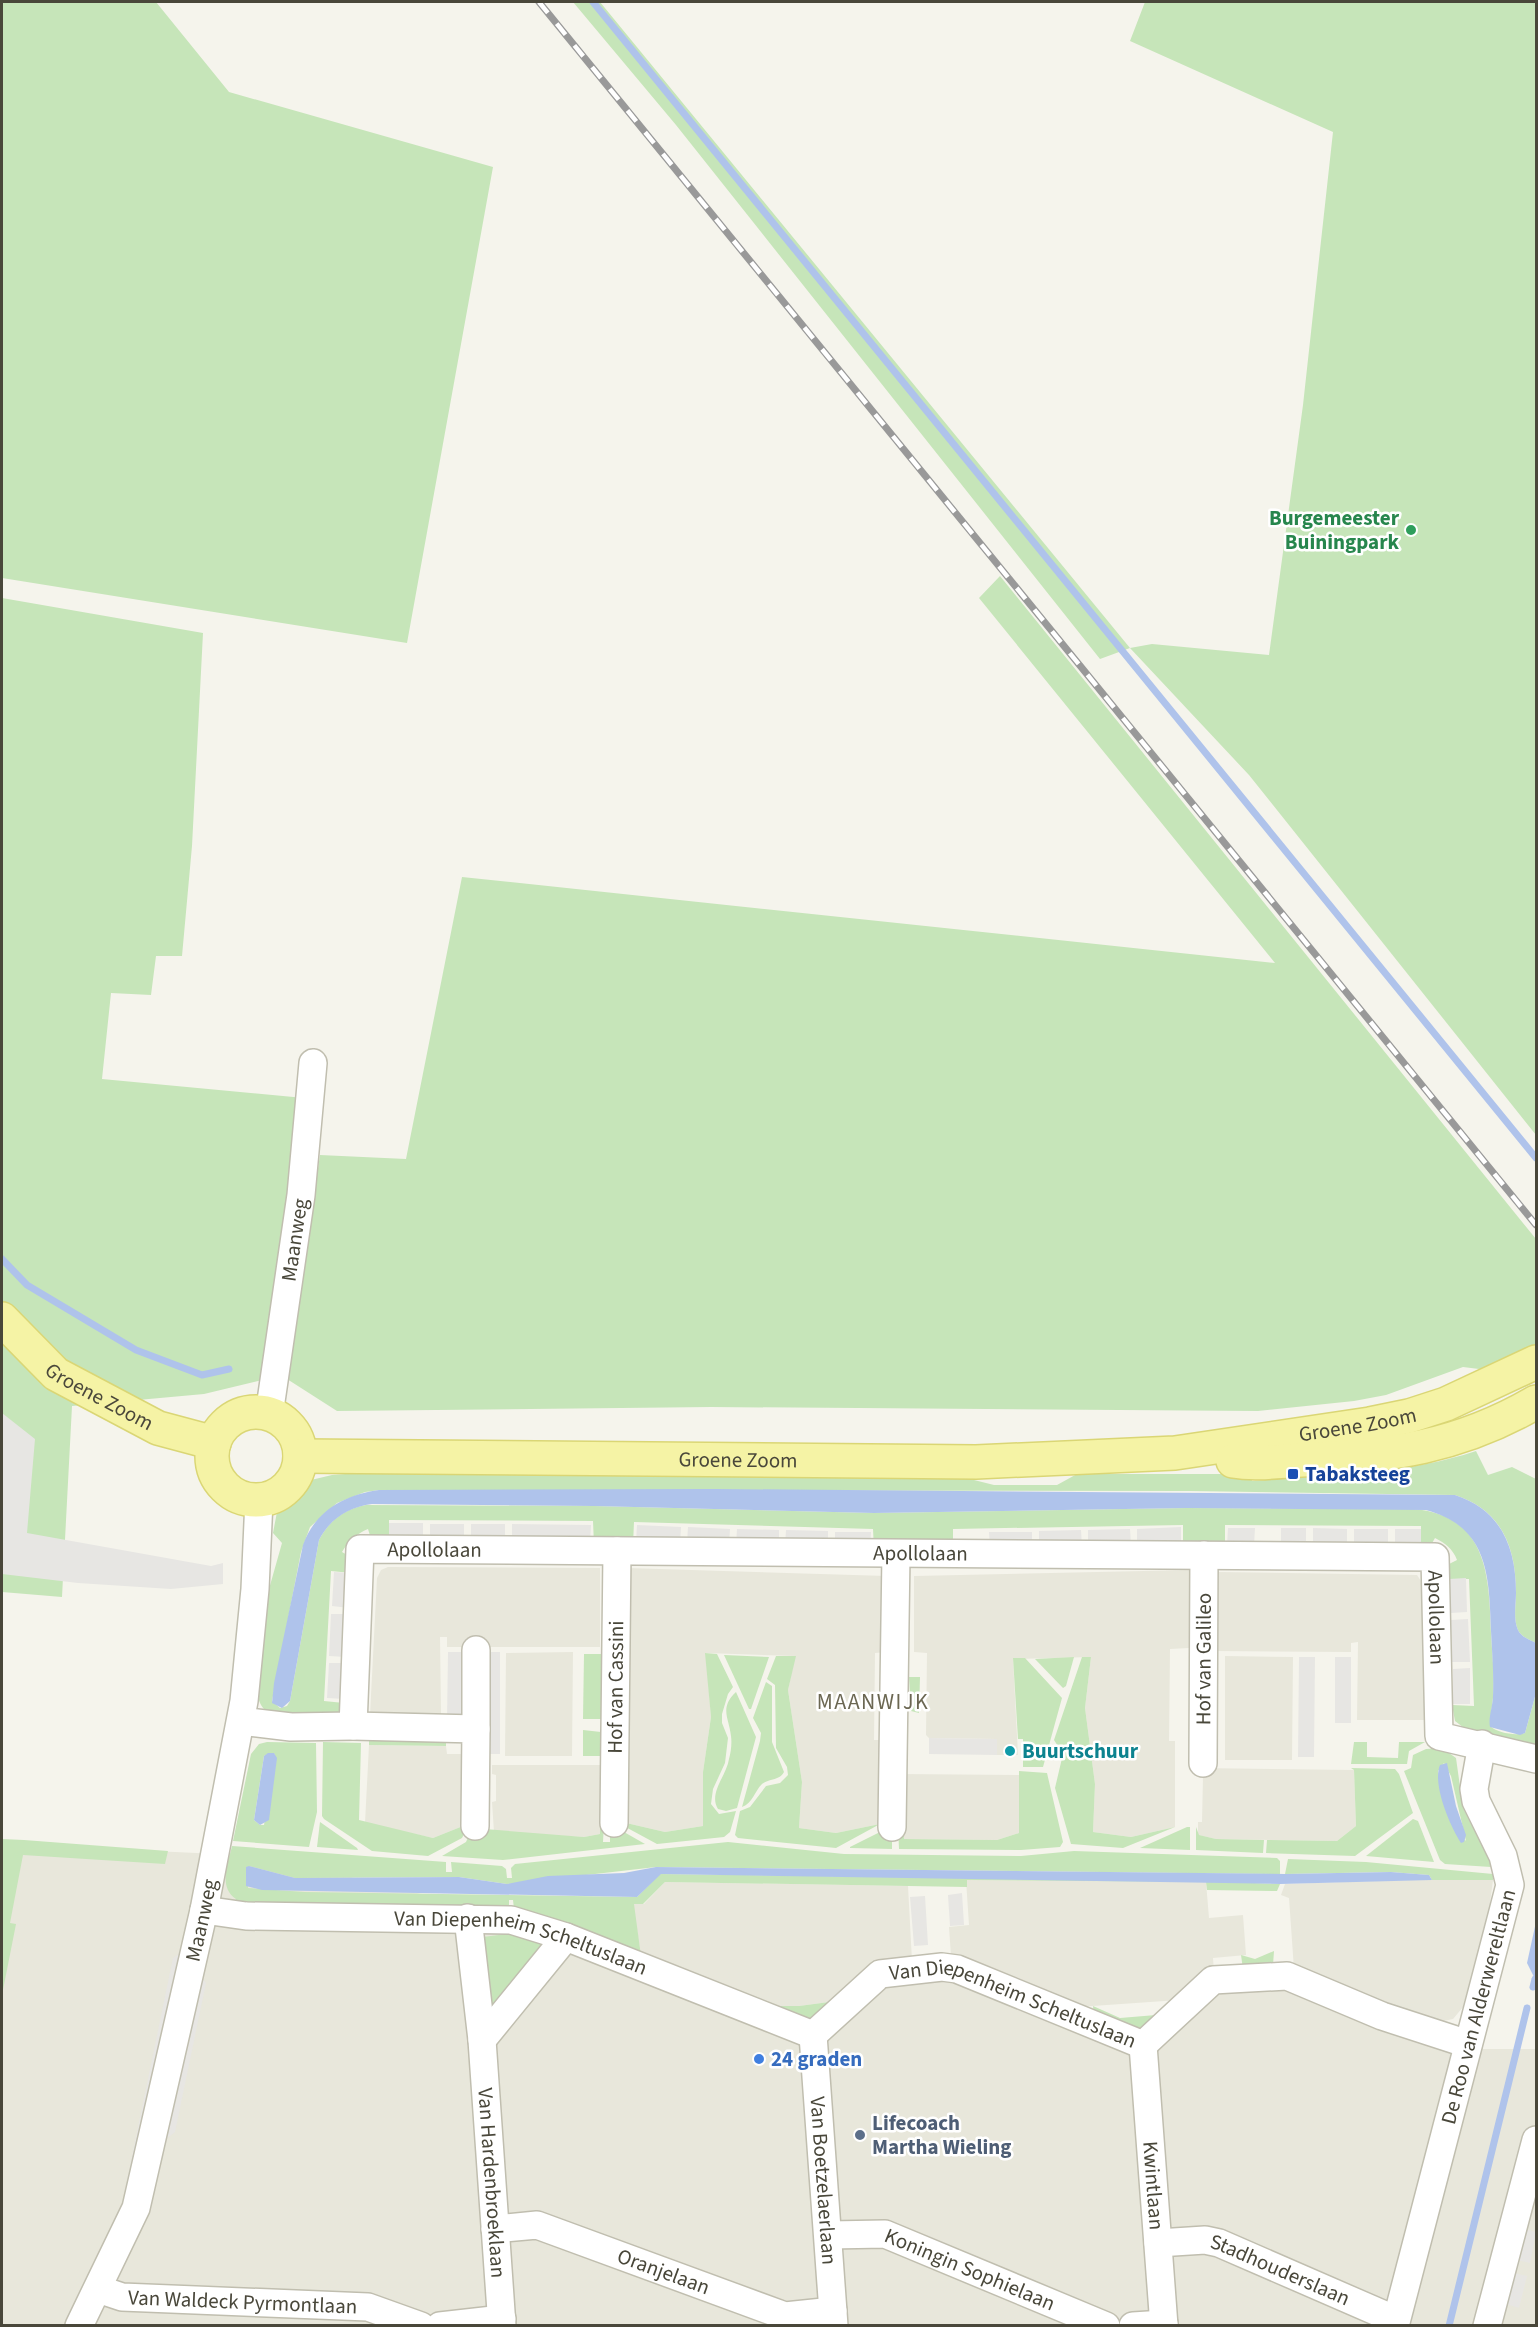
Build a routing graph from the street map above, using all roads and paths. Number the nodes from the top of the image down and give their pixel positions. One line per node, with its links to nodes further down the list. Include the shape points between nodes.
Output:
1 (313, 1063): 5 (street, Maanweg, via 301,1195)
2 (2, 1319): 6 (main road, Groene Zoom, via 56,1374 158,1428)
3 (1535, 1372): 7 (main road, Groene Zoom, via 1409,1416 1370,1425)
4 (1536, 1402): 7 (main road, Groene Zoom, via 1500,1423 1417,1449 1353,1458 1244,1463)
5 (270, 1415): 6 (main road, via 236,1417 225,1425); 8 (main road, via 292,1431)
6 (214, 1443): 9 (main road, via 213,1464 222,1483 238,1496)
7 (1175, 1453): 8 (main road, Groene Zoom, via 976,1462)
8 (300, 1456): 9 (main road, via 290,1484)
9 (259, 1500): 14 (street, Maanweg, via 255,1589)
10 (617, 1551): 11 (street, Apollolaan); 15 (street, Apollolaan, via 360,1549); 20 (street, Hof van Cassini)
11 (896, 1554): 12 (street, Apollolaan); 22 (street)
12 (1204, 1555): 17 (street, Apollolaan, via 1435,1557 1439,1736); 19 (street, Hof van Galileo)
13 (476, 1650): 16 (street)
14 (241, 1721): 15 (street, via 291,1727); 23 (street, Maanweg)
15 (353, 1726): 16 (street)
16 (476, 1729): 21 (street)
17 (1482, 1744): 18 (street); 28 (street, De Roo van Alderwereltlaan, via 1474,1789 1476,1801 1503,1856 1510,1885)
18 (1536, 1759)
19 (1203, 1763)
20 (614, 1823)
21 (475, 1826)
22 (892, 1827)
23 (204, 1910): 24 (street, Van Diepenheim Scheltuslaan, via 246,1916); 34 (street, Maanweg, via 136,2208)
24 (468, 1918): 25 (street, Van Diepenheim Scheltuslaan, via 511,1920); 27 (street, Van Hardenbroeklaan)
25 (566, 1937): 26 (street, Van Diepenheim Scheltuslaan); 27 (street)
26 (813, 2035): 29 (street, Van Diepenheim Scheltuslaan, via 880,1974 942,1968 957,1969); 32 (street, Van Boetzelaerlaan)
27 (482, 2040): 31 (street, Van Hardenbroeklaan)
28 (1468, 2044): 29 (street, Van Diepenheim Scheltuslaan, via 1382,2016 1287,1976 1213,1980); 37 (street, De Roo van Alderwereltlaan)
29 (1143, 2045): 33 (street, Kwintlaan)
30 (1536, 2140): 44 (street)
31 (495, 2229): 35 (street, Oranjelaan, via 537,2225 785,2316); 36 (street, Van Hardenbroeklaan)
32 (829, 2235): 35 (street, Van Boetzelaerlaan); 41 (street, Koningin Sophielaan, via 885,2234)
33 (1158, 2243): 37 (street, Stadhouderslaan, via 1219,2243); 43 (street, Kwintlaan)
34 (98, 2289): 38 (street, Maanweg); 39 (street, Van Waldeck Pyrmontlaan, via 122,2297 368,2307)
35 (834, 2318)
36 (502, 2322): 40 (street)
37 (1395, 2323)
38 (79, 2325)
39 (421, 2325)
40 (440, 2325)
41 (1106, 2325)
42 (1133, 2325): 43 (street)
43 (1164, 2325)
44 (1487, 2325)

